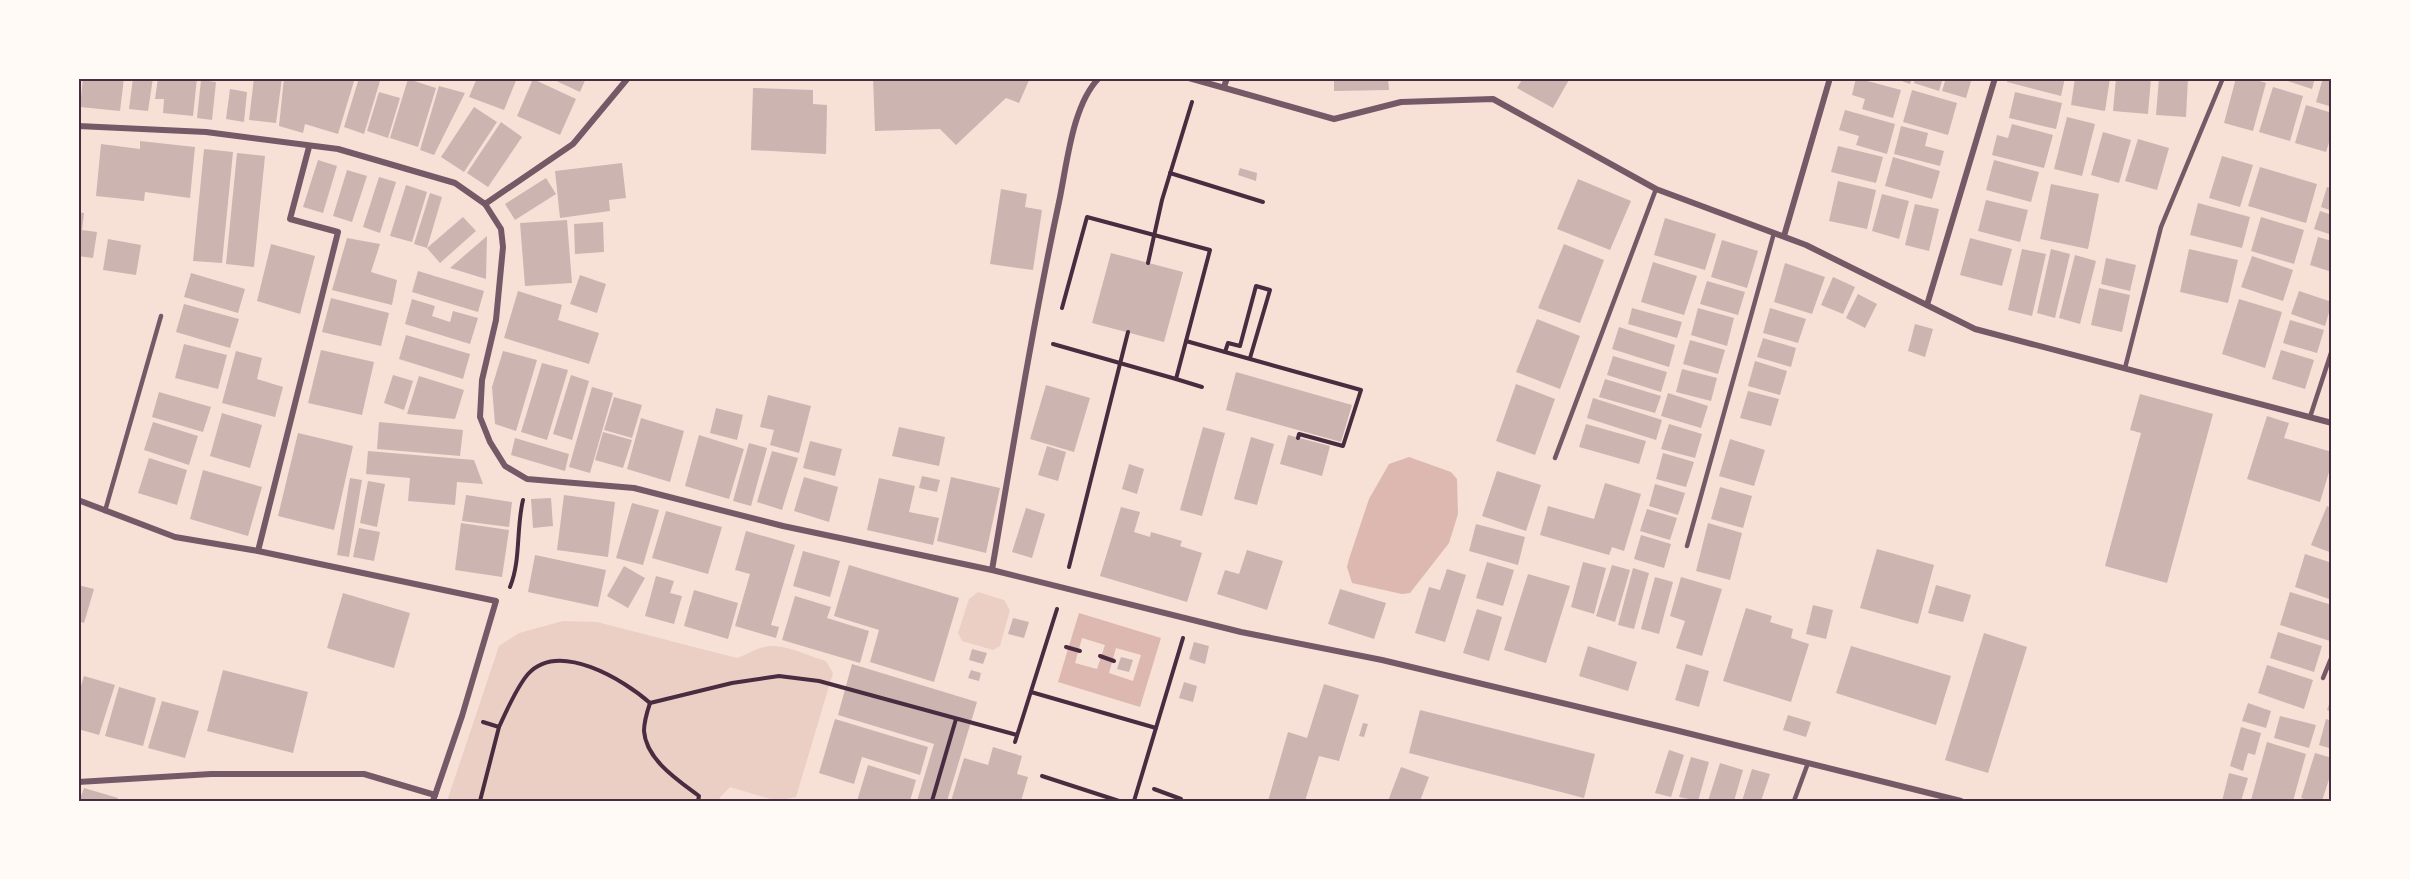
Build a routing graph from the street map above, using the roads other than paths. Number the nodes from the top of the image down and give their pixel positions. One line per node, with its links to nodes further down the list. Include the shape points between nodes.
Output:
1 (628, 78): 12 (street, via 573,144)
2 (1099, 78): 26 (street, via 1082,102 1073,137 1042,282)
3 (1189, 78): 8 (street)
4 (1227, 78): 8 (street)
5 (1830, 78): 14 (street)
6 (1995, 78): 15 (street)
7 (2223, 78): 18 (lane, via 2161,227)
8 (1224, 87): 11 (street, via 1334,119 1401,102 1493,99)
9 (78, 126): 10 (street, via 206,132)
10 (309, 147): 12 (street, via 338,149 456,183); 25 (street, via 290,219 338,231)
11 (1656, 189): 13 (street); 21 (lane)
12 (485, 204): 26 (street, via 501,229 503,247 480,417 505,466 527,479 634,488 795,529)
13 (1774, 233): 14 (street); 24 (lane)
14 (1784, 236): 15 (street)
15 (1927, 305): 18 (street, via 1975,329)
16 (162, 316): 23 (lane)
17 (2332, 350): 19 (lane)
18 (2125, 368): 19 (street)
19 (2310, 417): 20 (street)
20 (2332, 423)
21 (1555, 458)
22 (78, 500): 23 (street)
23 (105, 511): 25 (street, via 175,537)
24 (1687, 546)
25 (258, 551): 31 (street, via 496,601)
26 (992, 570): 29 (street, via 1241,632 1382,660)
27 (2332, 656): 28 (lane)
28 (2323, 678)
29 (1808, 763): 32 (lane); 33 (street)
30 (78, 782): 31 (street, via 211,774 364,774)
31 (434, 798)
32 (1794, 801)
33 (1957, 801)

